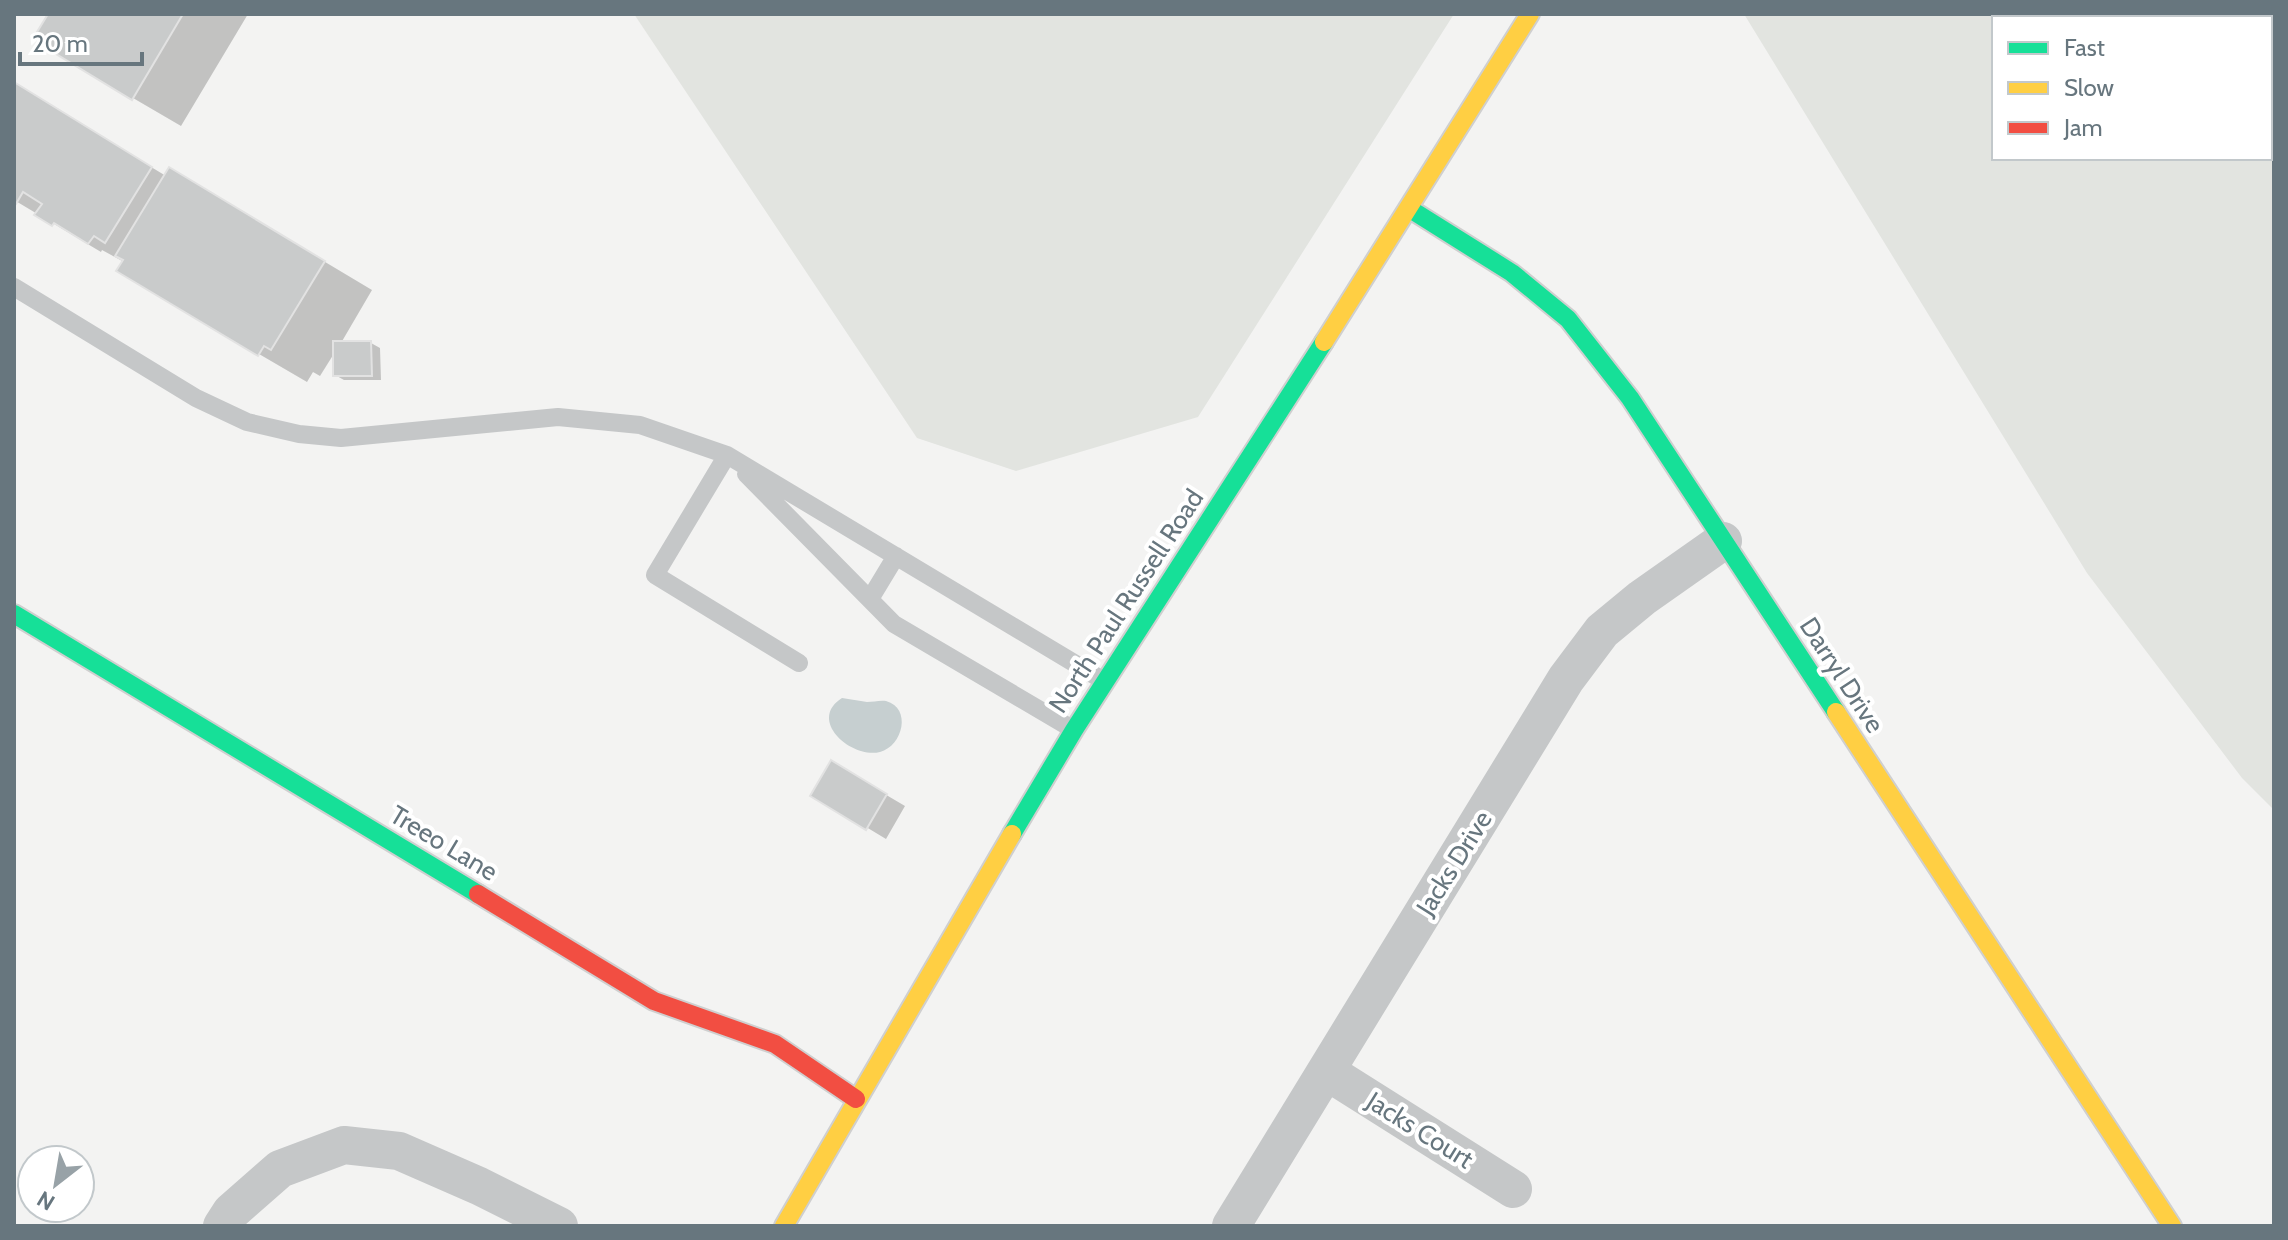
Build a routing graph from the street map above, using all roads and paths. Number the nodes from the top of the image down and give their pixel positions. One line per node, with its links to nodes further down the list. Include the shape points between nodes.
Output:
1 (1530, 14): 2 (street, North Paul Russell Road)
2 (1410, 209): 5 (street, Darryl Drive, via 1512,273 1568,319 1630,398); 10 (street, North Paul Russell Road)
3 (14, 287): 4 (lane, via 196,398 247,422 341,438 558,417 640,425)
4 (727, 455): 6 (lane); 7 (lane); 9 (lane, via 655,575)
5 (1723, 541): 12 (street, Jacks Drive, via 1602,631 1558,693); 19 (street, Darryl Drive)
6 (896, 556): 7 (lane); 10 (lane)
7 (870, 599): 11 (lane, via 894,624)
8 (14, 614): 13 (street, Treeo Lane, via 654,1001 775,1044)
9 (799, 663)
10 (1104, 681): 11 (street, North Paul Russell Road)
11 (1074, 730): 13 (street, North Paul Russell Road)
12 (1326, 1071): 14 (street, Jacks Court); 18 (street, Jacks Drive)
13 (856, 1099): 17 (street, North Paul Russell Road)
14 (1513, 1189)
15 (222, 1226): 16 (street, via 280,1169 344,1145 399,1151)
16 (559, 1226)
17 (784, 1226)
18 (1231, 1226)
19 (2172, 1226)

